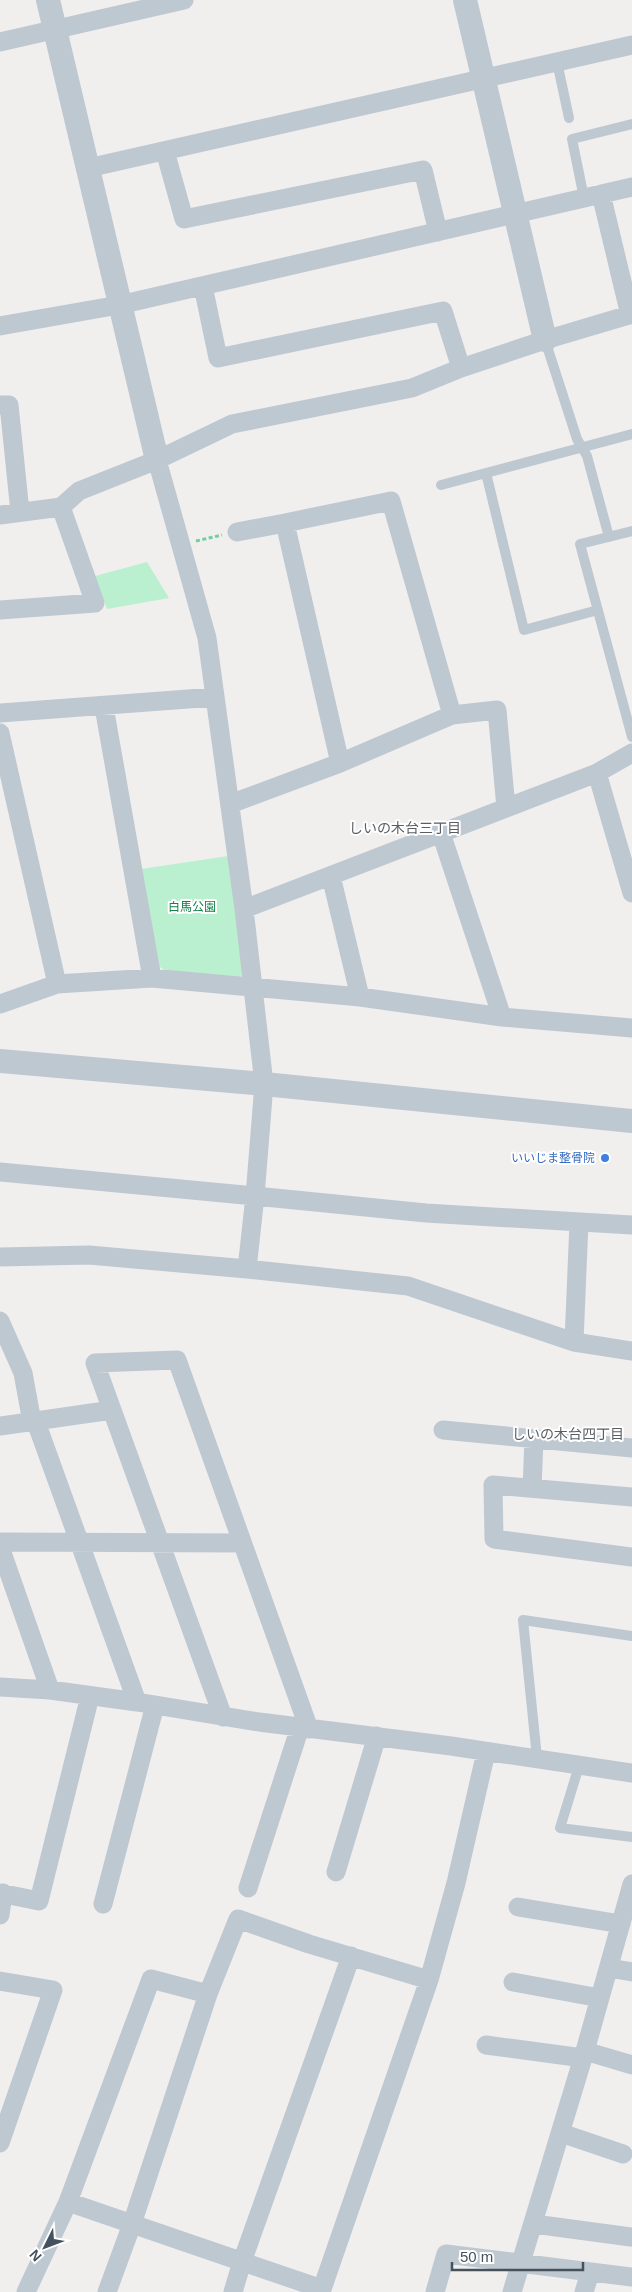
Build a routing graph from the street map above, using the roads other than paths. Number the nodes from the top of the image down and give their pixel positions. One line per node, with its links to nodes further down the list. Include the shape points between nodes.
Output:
1 (48, 0): 4 (street)
2 (184, 0): 4 (street)
3 (465, 0): 8 (street)
4 (55, 30): 5 (street); 12 (street)
5 (0, 42)
6 (632, 46): 7 (street)
7 (557, 62): 8 (street); 9 (lane)
8 (483, 80): 11 (street); 15 (street)
9 (569, 118)
10 (632, 124): 14 (lane, via 572,139)
11 (165, 151): 12 (street); 16 (street, via 184,219 423,170)
12 (88, 168): 18 (street)
13 (632, 187): 14 (street)
14 (593, 196): 15 (street); 19 (street)
15 (516, 214): 16 (street); 21 (street)
16 (438, 232): 17 (street)
17 (203, 286): 18 (street); 22 (street, via 218,358 443,311)
18 (119, 305): 20 (street); 26 (street)
19 (631, 315): 21 (street)
20 (0, 325)
21 (545, 340): 22 (street); 25 (lane)
22 (461, 368): 26 (street, via 412,388 232,424)
23 (0, 405): 30 (street, via 9,405)
24 (632, 434): 25 (lane)
25 (582, 448): 27 (lane); 35 (lane)
26 (157, 460): 29 (street, via 80,491); 38 (street, via 207,638)
27 (486, 473): 28 (lane); 37 (lane, via 524,630)
28 (441, 485)
29 (61, 507): 30 (street); 36 (street, via 95,603)
30 (20, 512): 31 (street)
31 (0, 515)
32 (285, 523): 34 (street); 41 (street, via 390,501); 45 (street)
33 (632, 531): 35 (lane)
34 (237, 532)
35 (609, 537): 37 (lane, via 580,544)
36 (0, 610)
37 (598, 610): 43 (lane)
38 (215, 697): 39 (street); 47 (street)
39 (104, 706): 40 (street); 55 (street)
40 (0, 713)
41 (452, 715): 45 (street); 48 (street, via 497,710)
42 (0, 733): 56 (street)
43 (632, 737)
44 (632, 753): 46 (street)
45 (340, 764): 47 (street)
46 (597, 773): 48 (street); 49 (street)
47 (230, 804): 54 (street)
48 (506, 808): 51 (street)
49 (613, 828): 50 (street); 53 (street)
50 (632, 831)
51 (442, 833): 52 (street); 60 (street)
52 (331, 876): 54 (street); 58 (street)
53 (632, 893)
54 (244, 909): 57 (street)
55 (152, 978): 56 (street); 57 (street)
56 (57, 984): 59 (street)
57 (254, 988): 58 (street); 63 (street)
58 (360, 997): 60 (street)
59 (0, 1004)
60 (502, 1017): 61 (street)
61 (632, 1028)
62 (0, 1061): 63 (street)
63 (264, 1084): 64 (street); 66 (street)
64 (632, 1121)
65 (0, 1172): 66 (street)
66 (255, 1196): 67 (street, via 426,1213); 70 (street)
67 (579, 1222): 68 (street); 72 (street)
68 (632, 1225)
69 (0, 1257): 70 (street, via 89,1256)
70 (248, 1269): 72 (street, via 408,1286)
71 (0, 1321): 75 (street, via 23,1373)
72 (574, 1342): 73 (street)
73 (632, 1351)
74 (112, 1410): 75 (street); 84 (street); 85 (street, via 95,1363 177,1360)
75 (34, 1422): 76 (street); 83 (street)
76 (0, 1426)
77 (443, 1430): 78 (street)
78 (534, 1439): 79 (street); 80 (street)
79 (632, 1448)
80 (532, 1488): 81 (street); 87 (street, via 492,1485 494,1539)
81 (632, 1497)
82 (0, 1542): 83 (street)
83 (79, 1542): 84 (street); 92 (street)
84 (161, 1543): 85 (street); 93 (street)
85 (241, 1543): 94 (street)
86 (0, 1547): 90 (street)
87 (632, 1557)
88 (632, 1636): 97 (lane, via 522,1620)
89 (0, 1687): 90 (street)
90 (50, 1690): 91 (street)
91 (90, 1696): 92 (street); 104 (street, via 39,1901)
92 (146, 1704): 93 (street); 105 (street)
93 (223, 1717): 94 (street)
94 (304, 1728): 95 (street); 103 (street)
95 (377, 1736): 96 (street); 101 (street)
96 (486, 1752): 97 (street); 112 (street, via 456,1883)
97 (537, 1758): 98 (street)
98 (579, 1766): 99 (street); 100 (lane, via 560,1828)
99 (632, 1773)
100 (632, 1838)
101 (336, 1872)
102 (632, 1884): 108 (street)
103 (248, 1888)
104 (1, 1893): 107 (street)
105 (103, 1904)
106 (518, 1907): 108 (street)
107 (0, 1915)
108 (621, 1924): 110 (street)
109 (351, 1956): 112 (street); 115 (street, via 238,1919); 127 (street)
110 (609, 1968): 111 (street); 116 (street)
111 (632, 1972)
112 (429, 1980): 131 (street)
113 (0, 1981): 121 (street, via 53,1990)
114 (513, 1982): 116 (street)
115 (208, 1994): 123 (street, via 151,1979); 124 (street)
116 (600, 1998): 118 (street)
117 (486, 2045): 118 (street)
118 (584, 2054): 119 (street); 120 (street)
119 (632, 2064)
120 (561, 2133): 122 (street); 125 (street)
121 (0, 2143)
122 (623, 2154)
123 (68, 2202): 124 (street); 132 (street)
124 (132, 2224): 127 (street); 133 (street)
125 (534, 2224): 126 (street); 128 (street)
126 (631, 2237)
127 (242, 2262): 131 (street); 134 (street)
128 (522, 2263): 129 (street); 135 (street, via 446,2254); 136 (street)
129 (590, 2273): 130 (street); 137 (street)
130 (632, 2277)
131 (321, 2291)
132 (26, 2292)
133 (107, 2292)
134 (233, 2292)
135 (435, 2292)
136 (512, 2292)
137 (584, 2292)

